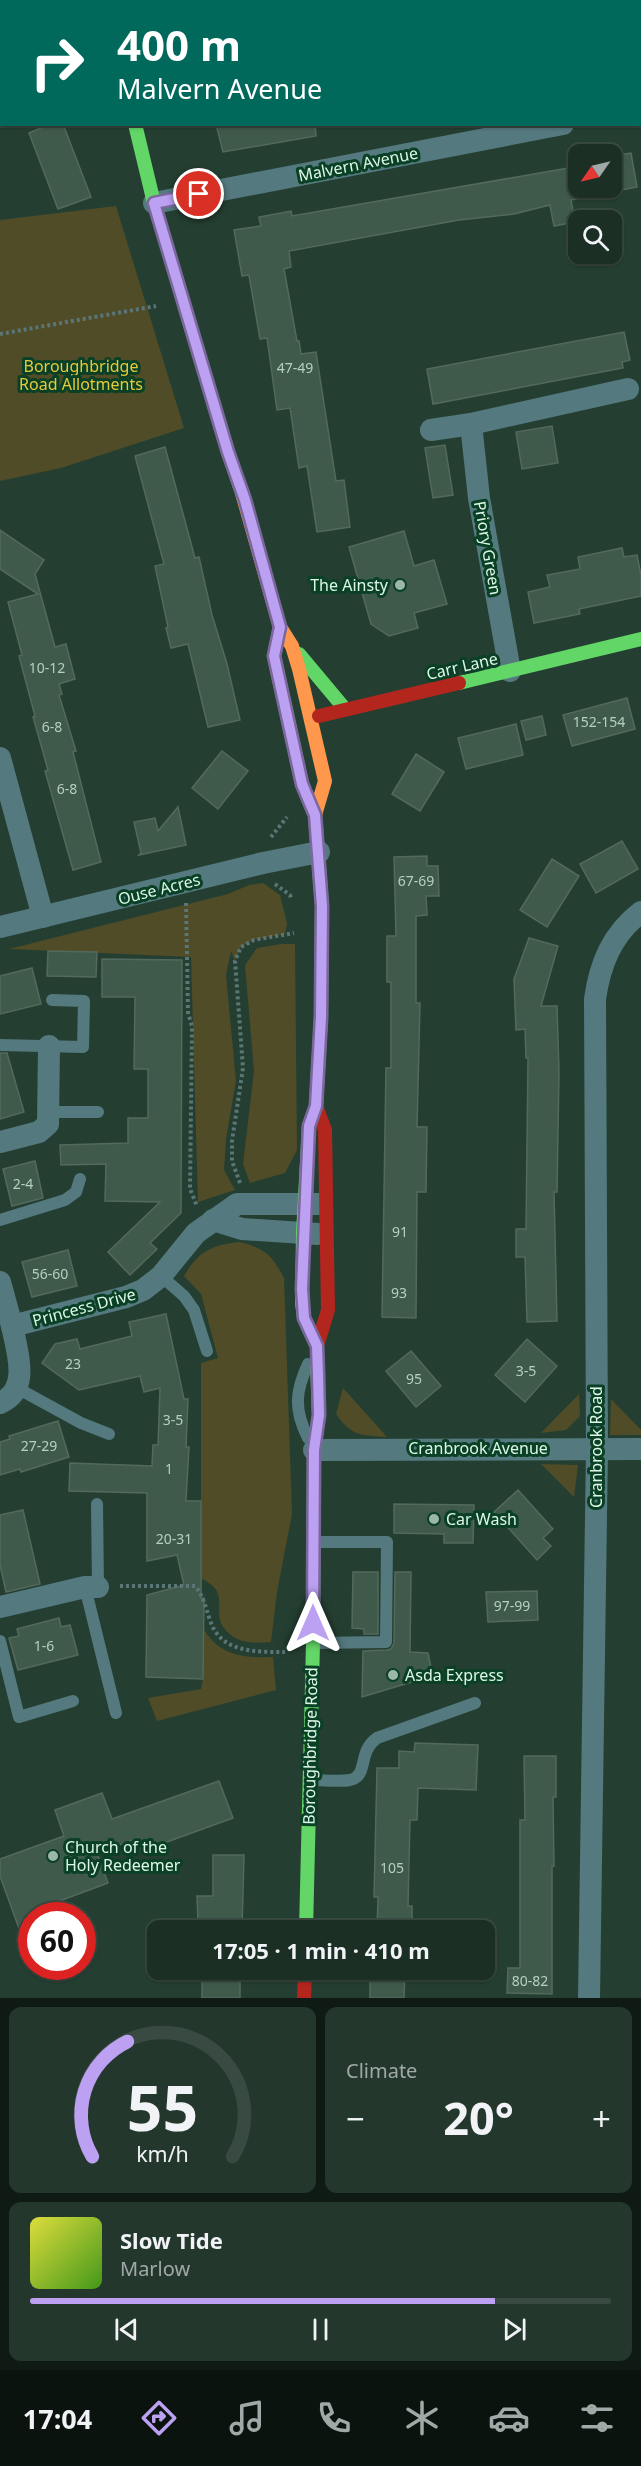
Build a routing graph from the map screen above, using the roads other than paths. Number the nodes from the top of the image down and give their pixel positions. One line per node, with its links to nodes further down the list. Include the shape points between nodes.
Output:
1 (135, 126): 3 (main road, Boroughbridge Road)
2 (552, 126): 3 (street, Malvern Avenue)
3 (154, 203): 7 (main road, Boroughbridge Road)
4 (628, 389): 5 (street)
5 (471, 424): 6 (street); 10 (street, Priory Green, via 479,498)
6 (431, 430)
7 (280, 627): 9 (main road, Boroughbridge Road); 13 (main road, Boroughbridge Road, via 274,656)
8 (641, 639): 10 (main road, Carr Lane)
9 (292, 646): 11 (main road); 12 (main road, Boroughbridge Road)
10 (510, 671): 11 (main road, Carr Lane)
11 (345, 709): 12 (main road, Carr Lane)
12 (312, 718): 13 (main road, Carr Lane); 15 (main road, Boroughbridge Road, via 325,781)
13 (289, 724): 15 (main road, Boroughbridge Road, via 302,784)
14 (0, 758): 18 (street)
15 (315, 815): 16 (main road, Boroughbridge Road)
16 (319, 852): 18 (street, Ouse Acres, via 263,862); 23 (main road, Boroughbridge Road, via 321,1017)
17 (641, 912): 42 (street, Cranbrook Road, via 620,932 606,955 598,974 595,999)
18 (43, 917): 19 (street, Ouse Acres)
19 (0, 927)
20 (52, 1000): 22 (lane, via 84,1001 83,1047)
21 (0, 1044): 22 (lane)
22 (49, 1046): 24 (street)
23 (316, 1106): 28 (main road, Boroughbridge Road, via 309,1126); 29 (main road, Boroughbridge Road, via 325,1130)
24 (50, 1112): 25 (lane); 26 (street, via 48,1124 39,1132)
25 (98, 1112)
26 (0, 1142)
27 (80, 1179): 30 (lane, via 76,1192 65,1200)
28 (304, 1203): 29 (street); 31 (street, Princess Drive, via 237,1204); 32 (main road, Boroughbridge Road)
29 (327, 1204): 33 (main road, Boroughbridge Road)
30 (0, 1220)
31 (213, 1220): 32 (street, via 242,1229); 34 (street, Princess Drive, via 196,1233)
32 (303, 1233): 33 (street); 37 (main road, Boroughbridge Road, via 304,1318)
33 (328, 1235): 37 (main road, Boroughbridge Road, via 328,1310)
34 (161, 1276): 36 (street, Princess Drive, via 126,1297); 38 (lane, via 194,1310)
35 (0, 1282): 36 (street)
36 (12, 1326): 39 (street, Princess Drive, via 20,1371)
37 (317, 1346): 44 (main road, Boroughbridge Road, via 319,1415); 44 (lane, via 301,1379 298,1398 298,1419)
38 (207, 1350)
39 (17, 1388): 40 (street); 41 (lane)
40 (0, 1403)
41 (110, 1434)
42 (597, 1448): 43 (street, Cranbrook Avenue); 44 (street, Cranbrook Avenue); 58 (street, Cranbrook Road)
43 (641, 1449)
44 (314, 1450): 46 (main road, Boroughbridge Road)
45 (97, 1504): 47 (lane)
46 (314, 1542): 50 (main road, Boroughbridge Road); 50 (lane, via 387,1542 386,1642)
47 (91, 1587): 48 (street); 53 (lane)
48 (0, 1607)
49 (0, 1641): 51 (lane, via 19,1717)
50 (313, 1648): 54 (main road, Boroughbridge Road)
51 (73, 1701)
52 (475, 1702): 54 (lane, via 377,1738 368,1744 362,1772 357,1777)
53 (116, 1713)
54 (310, 1780): 55 (main road, Boroughbridge Road)
55 (306, 1920)
56 (305, 1980): 57 (main road)
57 (304, 1998)
58 (589, 1998)

